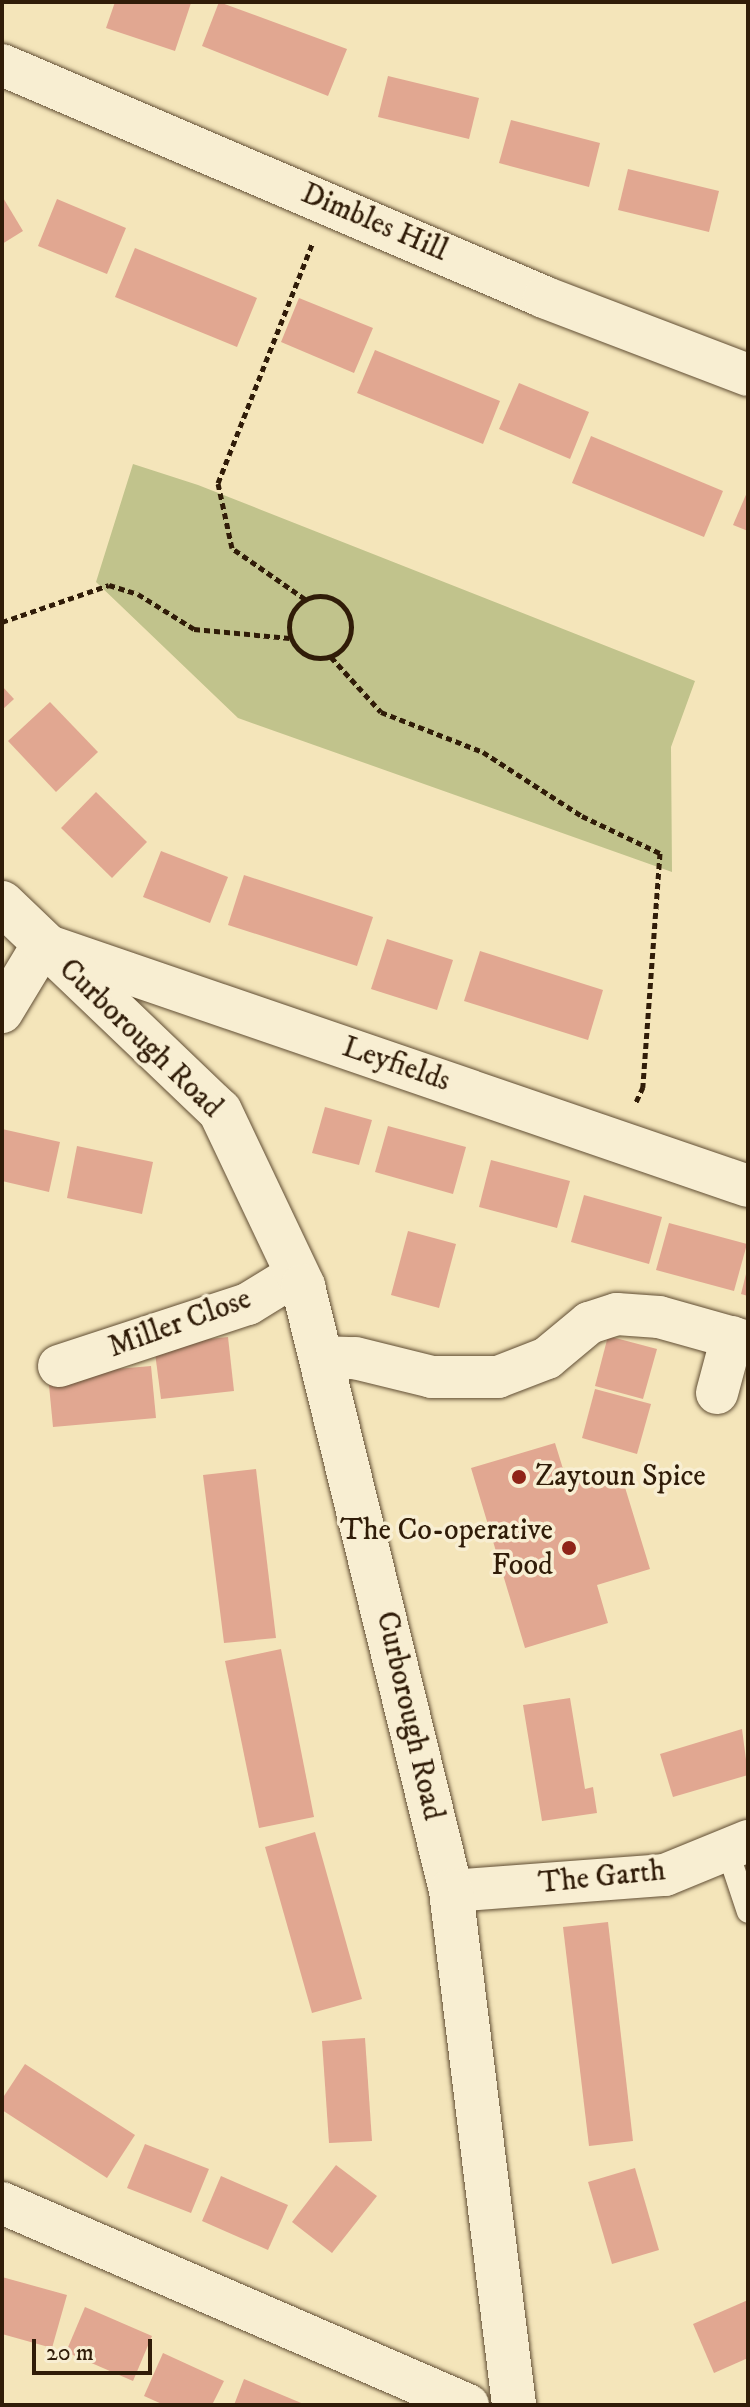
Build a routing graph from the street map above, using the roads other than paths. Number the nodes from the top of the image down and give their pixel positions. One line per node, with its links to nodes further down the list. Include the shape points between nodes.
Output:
1 (2, 65): 2 (street, Dimbles Hill, via 544,297)
2 (748, 375)
3 (2, 903): 4 (street, Curborough Road)
4 (43, 944): 5 (street); 6 (street, Leyfields); 7 (street, Curborough Road, via 220,1111)
5 (2, 1012)
6 (748, 1186)
7 (297, 1274): 9 (street, Curborough Road); 10 (street, Miller Close, via 248,1304)
8 (740, 1340): 9 (street, via 659,1317 617,1314 589,1323 547,1358 498,1377 432,1377 355,1358); 11 (street)
9 (321, 1357): 13 (street, Curborough Road)
10 (59, 1366)
11 (717, 1393)
12 (738, 1845): 13 (street, The Garth, via 665,1875); 14 (lane)
13 (451, 1891): 17 (street, Curborough Road)
14 (748, 1912)
15 (2, 2203): 16 (street)
16 (468, 2405)
17 (514, 2405)

